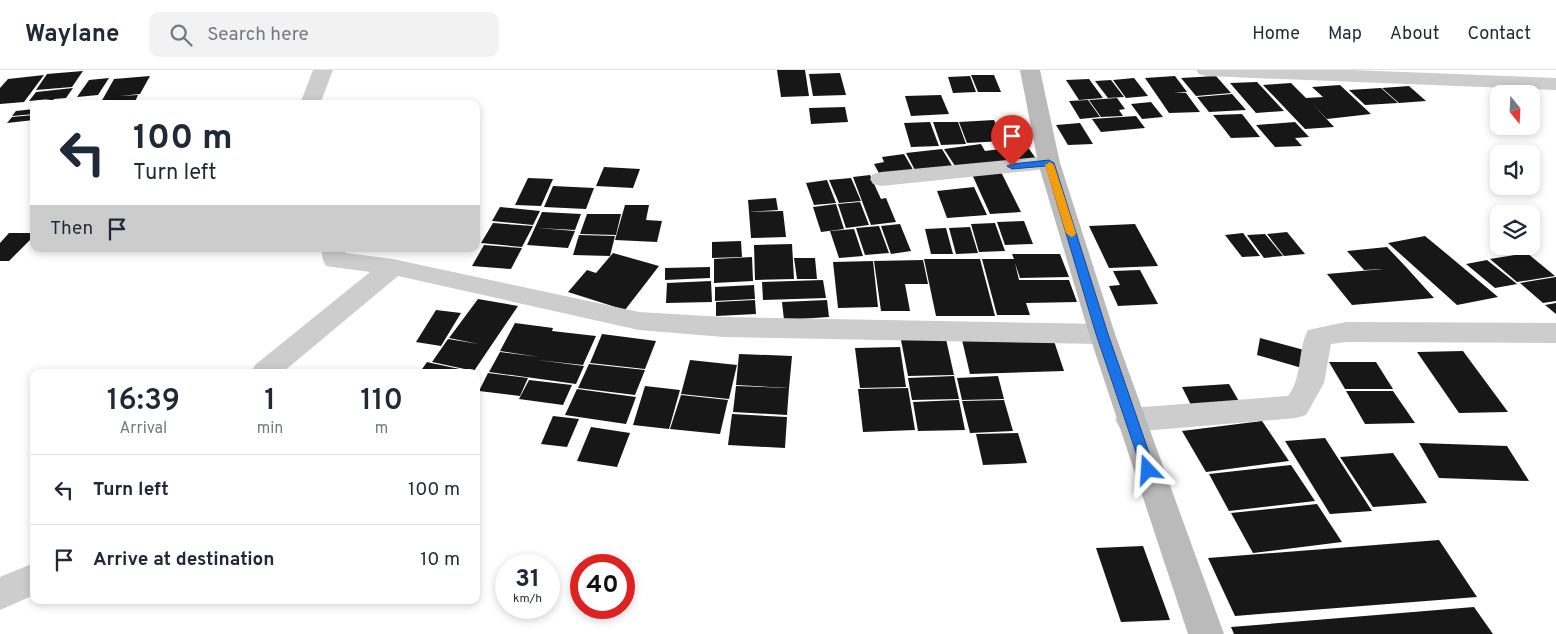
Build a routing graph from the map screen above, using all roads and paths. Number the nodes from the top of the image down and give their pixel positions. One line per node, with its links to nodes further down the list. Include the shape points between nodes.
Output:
1 (322, 70): 7 (street)
2 (1030, 70): 8 (street)
3 (1206, 70): 5 (street)
4 (1511, 70): 5 (street)
5 (1531, 83): 6 (street)
6 (1556, 84)
7 (311, 100)
8 (1049, 163): 9 (street); 12 (street)
9 (881, 179)
10 (334, 252): 11 (street, via 335,260)
11 (393, 268): 12 (street, via 639,321 724,327); 14 (street)
12 (1102, 334): 15 (street)
13 (1556, 334): 15 (street, via 1346,332 1318,337 1311,382 1306,396 1296,407)
14 (269, 369)
15 (1130, 420): 18 (street)
16 (30, 580): 17 (street)
17 (0, 594)
18 (1206, 634)

